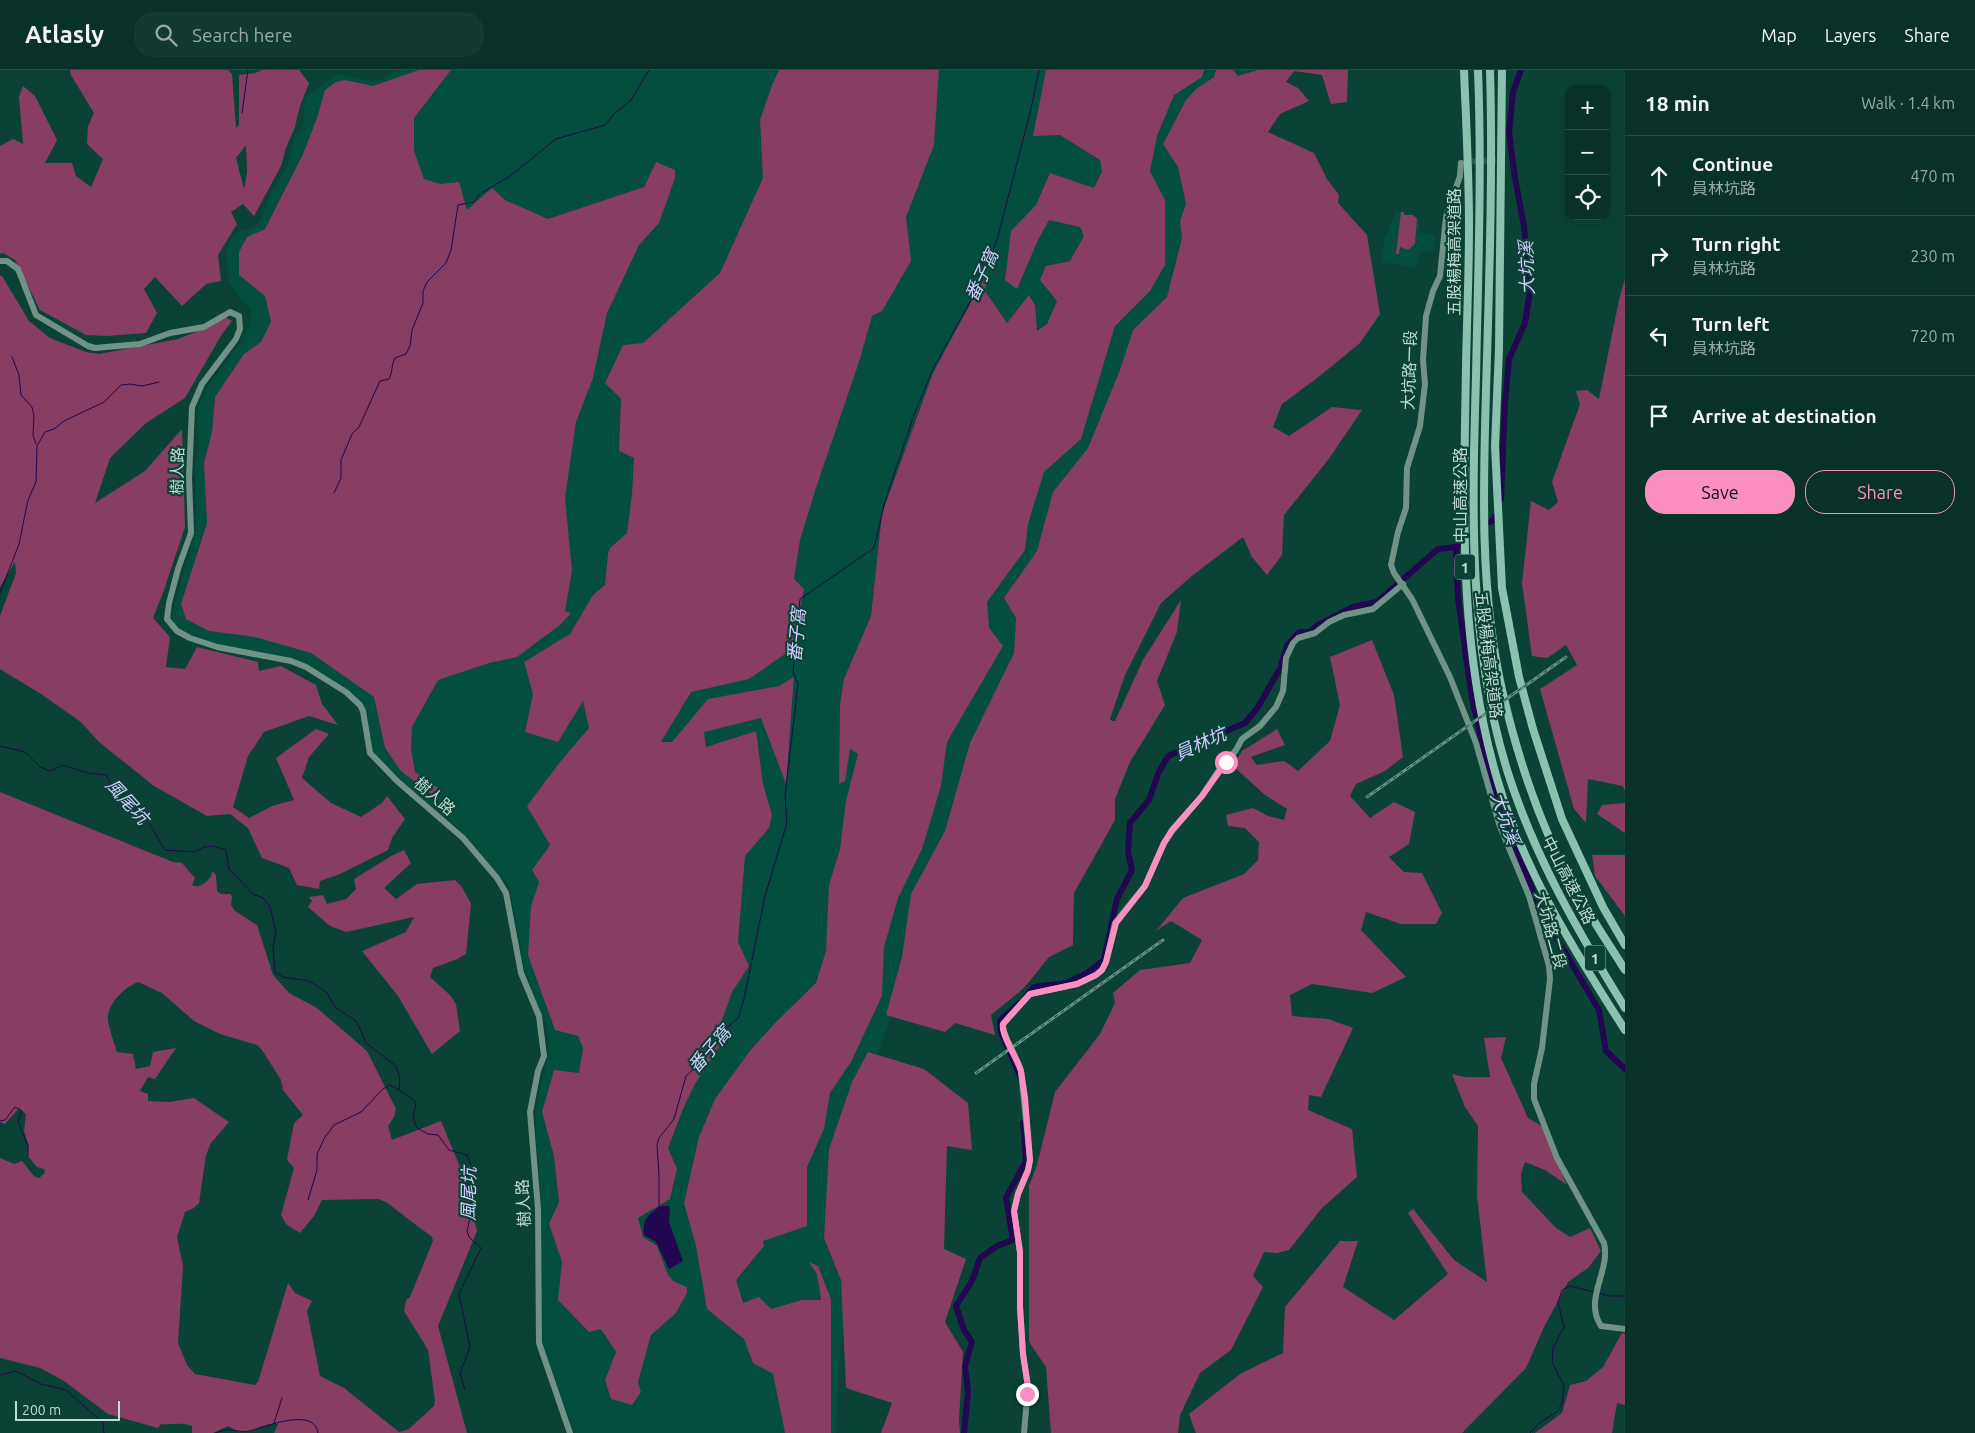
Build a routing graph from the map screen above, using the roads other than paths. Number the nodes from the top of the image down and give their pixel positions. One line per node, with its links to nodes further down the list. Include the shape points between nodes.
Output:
1 (1464, 70): 12 (highway, 五股楊梅高架道路 / 1, via 1469,224 1464,524 1466,605 1477,692 1498,783 1539,885 1566,936)
2 (1478, 70): 11 (highway, 中山高速公路 / 1, via 1480,225 1473,512 1482,655 1498,735 1524,820 1565,908)
3 (1490, 70): 10 (highway, 中山高速公路 / 1, via 1492,194 1484,525 1493,637 1512,731 1538,807 1571,882)
4 (1503, 70): 5 (street, via 1503,157); 9 (highway, 五股楊梅高架道路 / 1, via 1495,446 1502,588 1519,677 1562,819 1603,907)
5 (1499, 160)
6 (1461, 162): 8 (street, 大坑路一段, via 1460,176 1446,217 1440,276 1426,316 1425,384 1420,426 1407,468 1406,508 1391,560 1392,569)
7 (0, 262): 14 (street, 樹人路, via 7,261 18,269 36,315 95,348 140,344 170,333 204,327 230,312 239,316 240,329 236,339 202,384 192,407 191,533 178,570 167,619 177,631 190,638 217,648 291,661 346,692 363,711 370,753 463,838 506,893 521,973 538,1016 544,1056 530,1112 538,1208 540,1343)
8 (1401, 582): 13 (street, 大坑路二段, via 1450,677 1476,743 1499,824 1528,896 1549,966 1550,994 1534,1099 1548,1140 1607,1253 1596,1293 1597,1320 1601,1326); 15 (street, via 1373,609 1344,615 1292,643 1286,658 1283,691 1276,707 1260,726 1242,739 1202,796 1172,830 1145,886 1116,923 1102,970 1077,984 1030,994 1003,1024 1002,1031 1021,1071 1030,1153 1028,1170 1014,1211 1020,1252 1020,1307 1028,1387)
9 (1625, 945)
10 (1625, 970)
11 (1625, 1008)
12 (1625, 1030)
13 (1625, 1329)
14 (570, 1433)
15 (1024, 1433)

